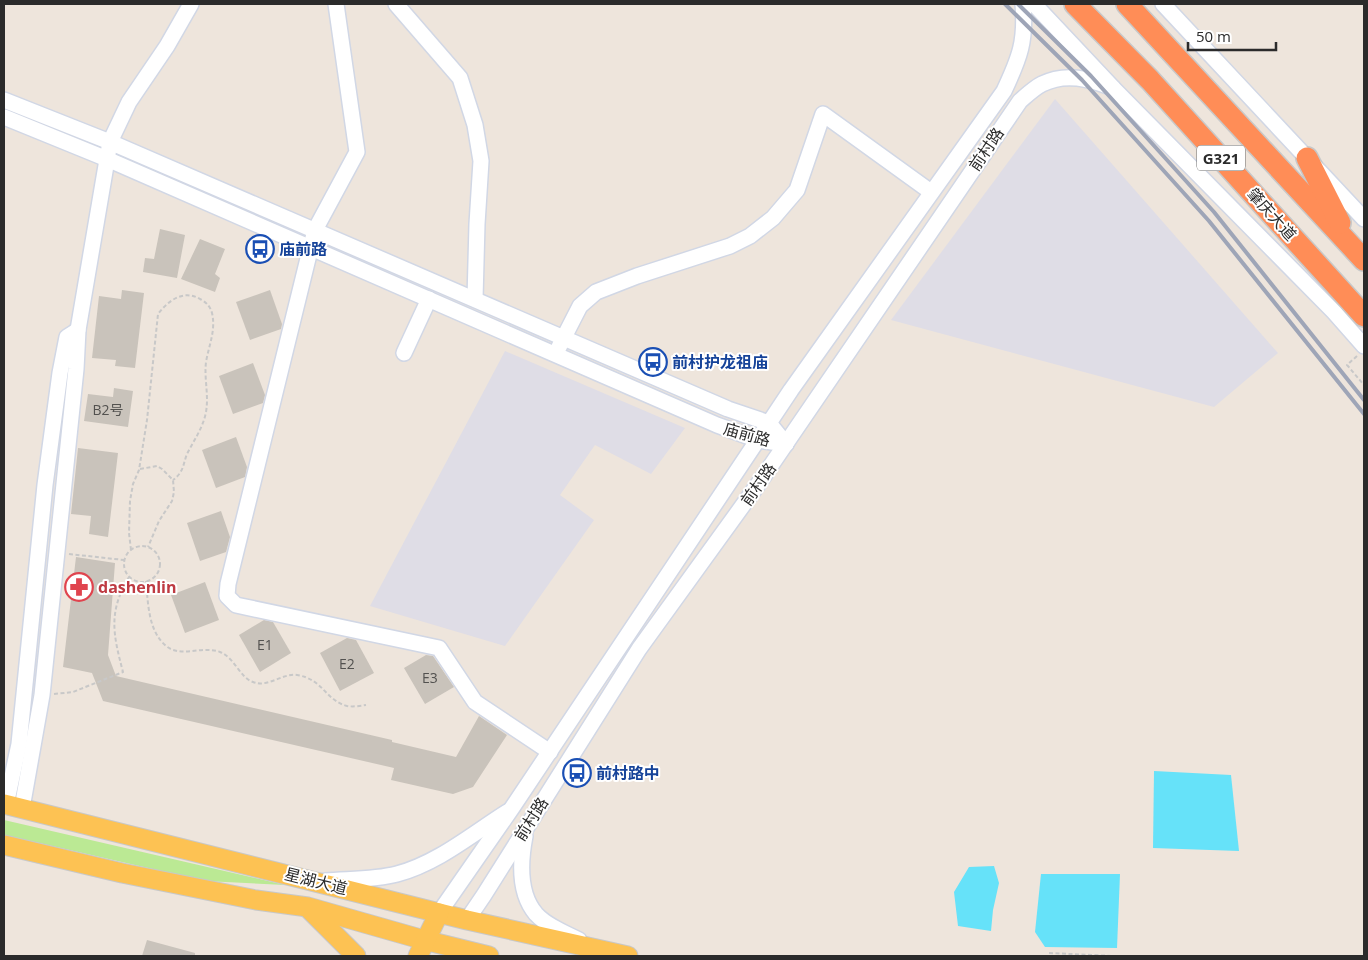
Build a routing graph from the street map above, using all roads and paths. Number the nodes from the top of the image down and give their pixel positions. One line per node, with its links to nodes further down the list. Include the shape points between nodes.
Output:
1 (191, 4): 12 (street, via 129,102)
2 (336, 4): 17 (street, via 357,152)
3 (396, 4): 20 (street, via 460,78 475,125 481,161)
4 (1024, 4): 15 (street, 前村路, via 1025,28 1020,56 1004,91)
5 (1034, 4): 9 (street)
6 (1075, 4): 22 (highway, 肇庆大道 / G321, via 1150,80)
7 (1127, 4): 19 (highway, G321)
8 (1163, 4): 13 (street)
9 (1113, 88): 25 (street); 32 (street, 前村路, via 1090,79 1069,77 1042,84 1020,100)
10 (4, 100): 12 (street, 庙前路)
11 (4, 117): 14 (street, 庙前路)
12 (110, 142): 14 (street); 17 (street, 庙前路)
13 (1307, 158): 16 (street); 19 (highway)
14 (107, 159): 18 (street, 庙前路); 23 (street)
15 (931, 192): 24 (street, via 823,114 797,190 773,218 750,236 730,246 596,292 580,306); 30 (street, 前村路)
16 (1364, 219)
17 (314, 230): 18 (street); 20 (street, 庙前路)
18 (310, 248): 21 (street, 庙前路); 43 (street, via 227,596 236,605 439,648 475,702)
19 (1358, 253)
20 (475, 299): 24 (street, 庙前路)
21 (429, 300): 26 (street); 27 (street, 庙前路)
22 (1364, 316)
23 (78, 330): 37 (street); 44 (street, via 67,337 60,373)
24 (564, 338): 27 (street); 30 (street, 庙前路, via 728,409)
25 (1364, 346)
26 (404, 353)
27 (556, 355): 31 (street, 庙前路)
28 (1347, 365): 29 (path)
29 (1364, 385)
30 (769, 423): 31 (street, 前村路); 32 (street, 庙前路)
31 (758, 440): 32 (street, 庙前路); 43 (street, 前村路)
32 (786, 444): 46 (street, 前村路, via 640,649)
33 (139, 470): 34 (path, via 157,466); 34 (path, via 158,314 175,298 194,296 207,303 212,312 213,329 206,370 206,412 203,425 186,456 184,468); 36 (path, via 130,502)
34 (173, 480): 35 (path, via 172,501)
35 (148, 547): 36 (path); 40 (path, via 156,554 159,565 155,575)
36 (131, 550): 38 (path)
37 (56, 552): 38 (path); 41 (street)
38 (124, 560): 39 (path)
39 (129, 576): 40 (path); 41 (path, via 120,592 114,619 115,640 123,672 73,692)
40 (146, 581): 42 (path, via 150,619 164,645 173,651 206,649 220,652 232,660 251,682 259,684 295,675 319,684 338,703 349,707)
41 (42, 695): 44 (street)
42 (366, 705)
43 (550, 752): 45 (street, 前村路)
44 (10, 806): 48 (main road, 星湖大道)
45 (512, 808): 48 (street, via 453,848 418,867 371,878); 50 (street, 前村路)
46 (528, 825): 51 (street, 前村路); 53 (street, via 521,876 526,896 536,914 555,929)
47 (4, 846): 49 (main road, 星湖大道, via 246,898)
48 (317, 882): 50 (main road, 星湖大道)
49 (308, 907): 52 (main road, 星湖大道); 56 (main road)
50 (439, 913): 51 (main road, 星湖大道); 52 (main road, 前村路)
51 (467, 920): 53 (main road, 星湖大道); 54 (main road, 前村路)
52 (421, 948): 54 (main road, 星湖大道)
53 (596, 949): 58 (main road, 星湖大道)
54 (450, 952): 57 (main road, 星湖大道)
55 (1049, 953): 59 (path)
56 (356, 956)
57 (489, 956)
58 (628, 956)
59 (1114, 956)

